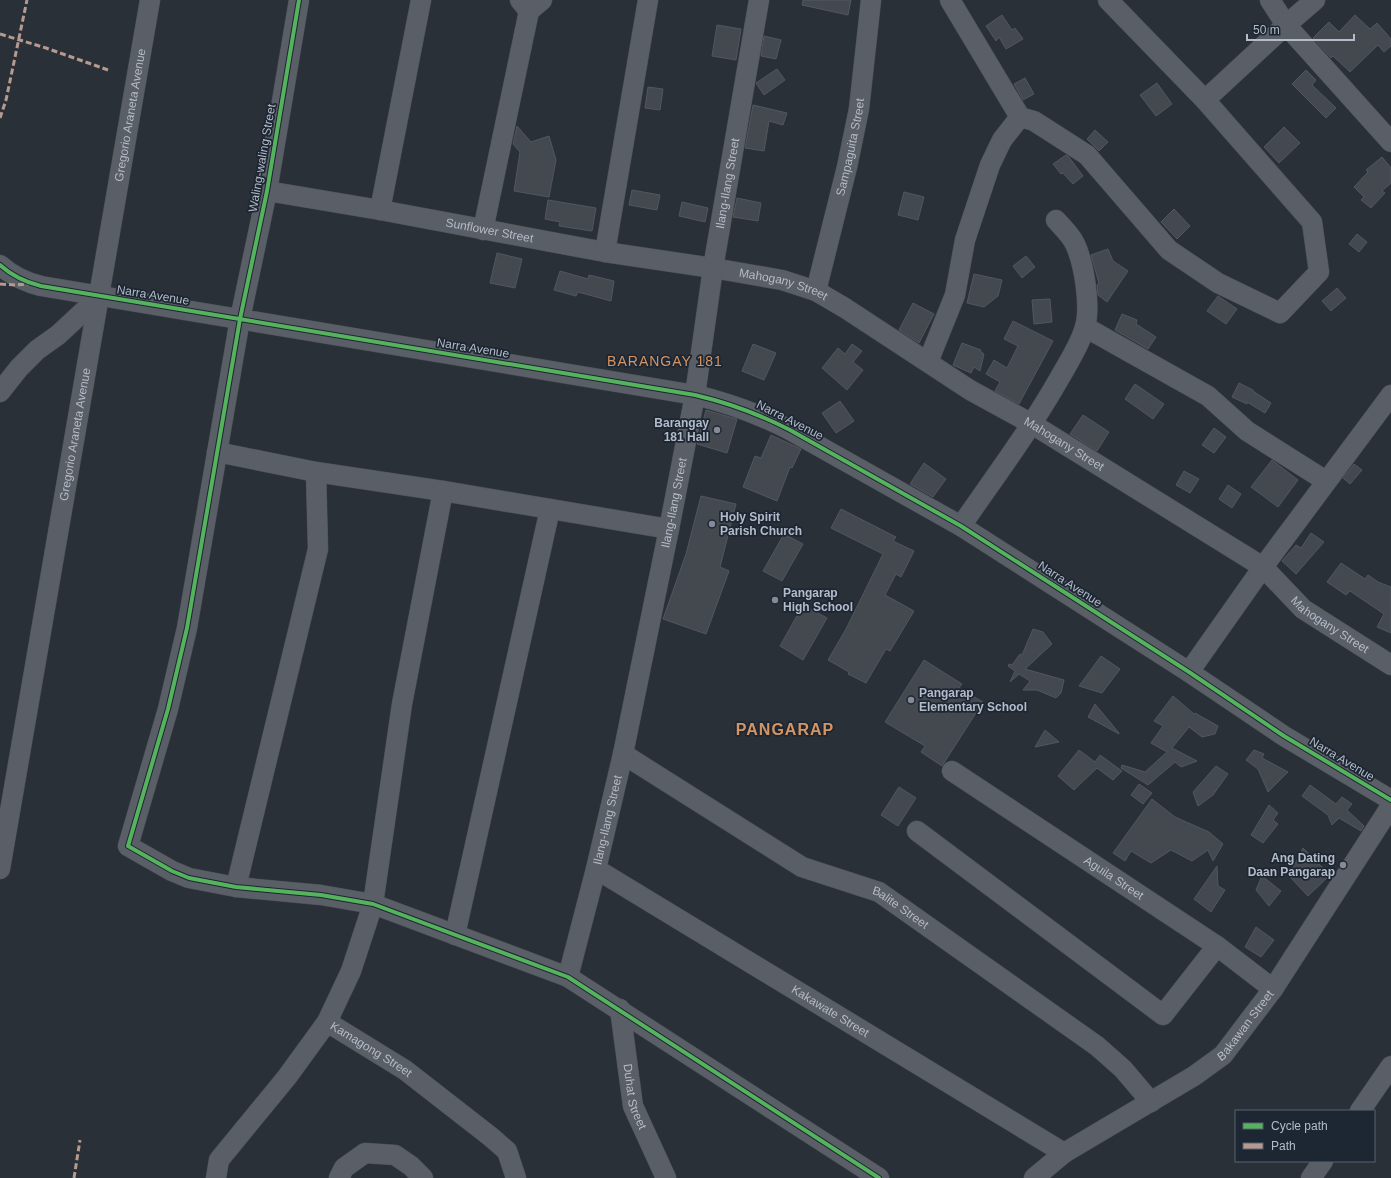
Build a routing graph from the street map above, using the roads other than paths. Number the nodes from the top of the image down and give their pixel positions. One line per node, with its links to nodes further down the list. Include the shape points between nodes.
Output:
1 (150, 0): 24 (street, Gregorio Araneta Avenue)
2 (299, 0): 16 (street, Waling-waling Street)
3 (421, 0): 17 (street)
4 (648, 0): 20 (street)
5 (759, 0): 22 (street, Ilang-Ilang Street)
6 (871, 0): 23 (street, Sampaguita Street, via 859,110 848,167)
7 (950, 0): 14 (street)
8 (1108, 0): 13 (street)
9 (1270, 0): 12 (street)
10 (1315, 0): 12 (street)
11 (530, 4): 19 (street)
12 (1286, 25): 13 (street); 15 (street)
13 (1205, 100): 14 (street, via 1312,222 1319,272 1280,313 1218,283 1170,250 1086,155 1034,121)
14 (1020, 117): 27 (street, via 1002,140 990,164 965,240 955,295)
15 (1391, 142)
16 (267, 191): 17 (street, Sunflower Street); 25 (street, Waling-waling Street)
17 (380, 210): 19 (street, Sunflower Street)
18 (1056, 220): 26 (street, via 1074,242 1083,266 1087,306)
19 (483, 230): 20 (street, Sunflower Street)
20 (605, 252): 22 (street, Sunflower Street)
21 (0, 265): 24 (street, Narra Avenue, via 17,278 30,283)
22 (713, 268): 23 (street, Mahogany Street, via 782,280); 29 (street, Ilang-Ilang Street)
23 (816, 291): 27 (street, Mahogany Street)
24 (100, 296): 25 (street, Narra Avenue); 28 (street, via 64,330 37,350); 47 (street, Gregorio Araneta Avenue)
25 (240, 319): 29 (street, Narra Avenue); 32 (street, Waling-waling Street)
26 (1085, 327): 31 (street, via 1072,356); 34 (street, via 1208,396 1247,431)
27 (928, 362): 31 (street, Mahogany Street, via 970,390)
28 (0, 392)
29 (695, 395): 37 (street, Narra Avenue, via 764,416); 38 (street, Ilang-Ilang Street)
30 (1391, 395): 34 (street)
31 (1032, 424): 37 (street); 39 (street, Mahogany Street)
32 (217, 452): 33 (street); 49 (street, Waling-waling Street, via 187,628 168,709 128,846 189,878)
33 (316, 472): 35 (street); 49 (street, via 318,549)
34 (1326, 481): 39 (street)
35 (443, 491): 36 (street); 50 (street, via 402,704)
36 (550, 509): 38 (street); 51 (street)
37 (961, 526): 41 (street, Narra Avenue)
38 (669, 530): 42 (street, Ilang-Ilang Street)
39 (1263, 567): 40 (street, Mahogany Street, via 1304,609); 41 (street)
40 (1391, 665)
41 (1189, 672): 44 (street, Narra Avenue, via 1284,736)
42 (623, 754): 48 (street, Ilang-Ilang Street); 58 (street, Balite Street, via 802,867 879,892 1097,1046 1123,1069)
43 (952, 771): 52 (street, Aguila Street)
44 (1391, 800)
45 (1391, 806): 54 (street, Bakawan Street)
46 (917, 831): 52 (street, via 1163,1015)
47 (0, 869)
48 (596, 869): 53 (street, Ilang-Ilang Street); 60 (street, Kakawate Street)
49 (236, 887): 50 (street, via 321,895)
50 (373, 904): 51 (street); 56 (street, via 351,971)
51 (455, 935): 53 (street)
52 (1217, 946): 54 (street, Aguila Street)
53 (568, 976): 55 (street)
54 (1273, 989): 58 (street, Bakawan Street, via 1223,1055)
55 (620, 1009): 66 (street, Duhat Street, via 633,1106); 67 (street)
56 (327, 1022): 62 (street, Kamagong Street, via 287,1077 219,1160); 65 (street, Kamagong Street, via 405,1070 491,1137 507,1151)
57 (1391, 1066): 59 (street)
58 (1151, 1102): 60 (street, Bakawan Street)
59 (1361, 1110)
60 (1064, 1154): 68 (street, Bakawan Street)
61 (1322, 1162): 69 (street)
62 (216, 1178)
63 (339, 1178): 64 (street, via 344,1168 365,1153 395,1155)
64 (423, 1178)
65 (516, 1178)
66 (666, 1178)
67 (879, 1178)
68 (1034, 1178)
69 (1311, 1178)

